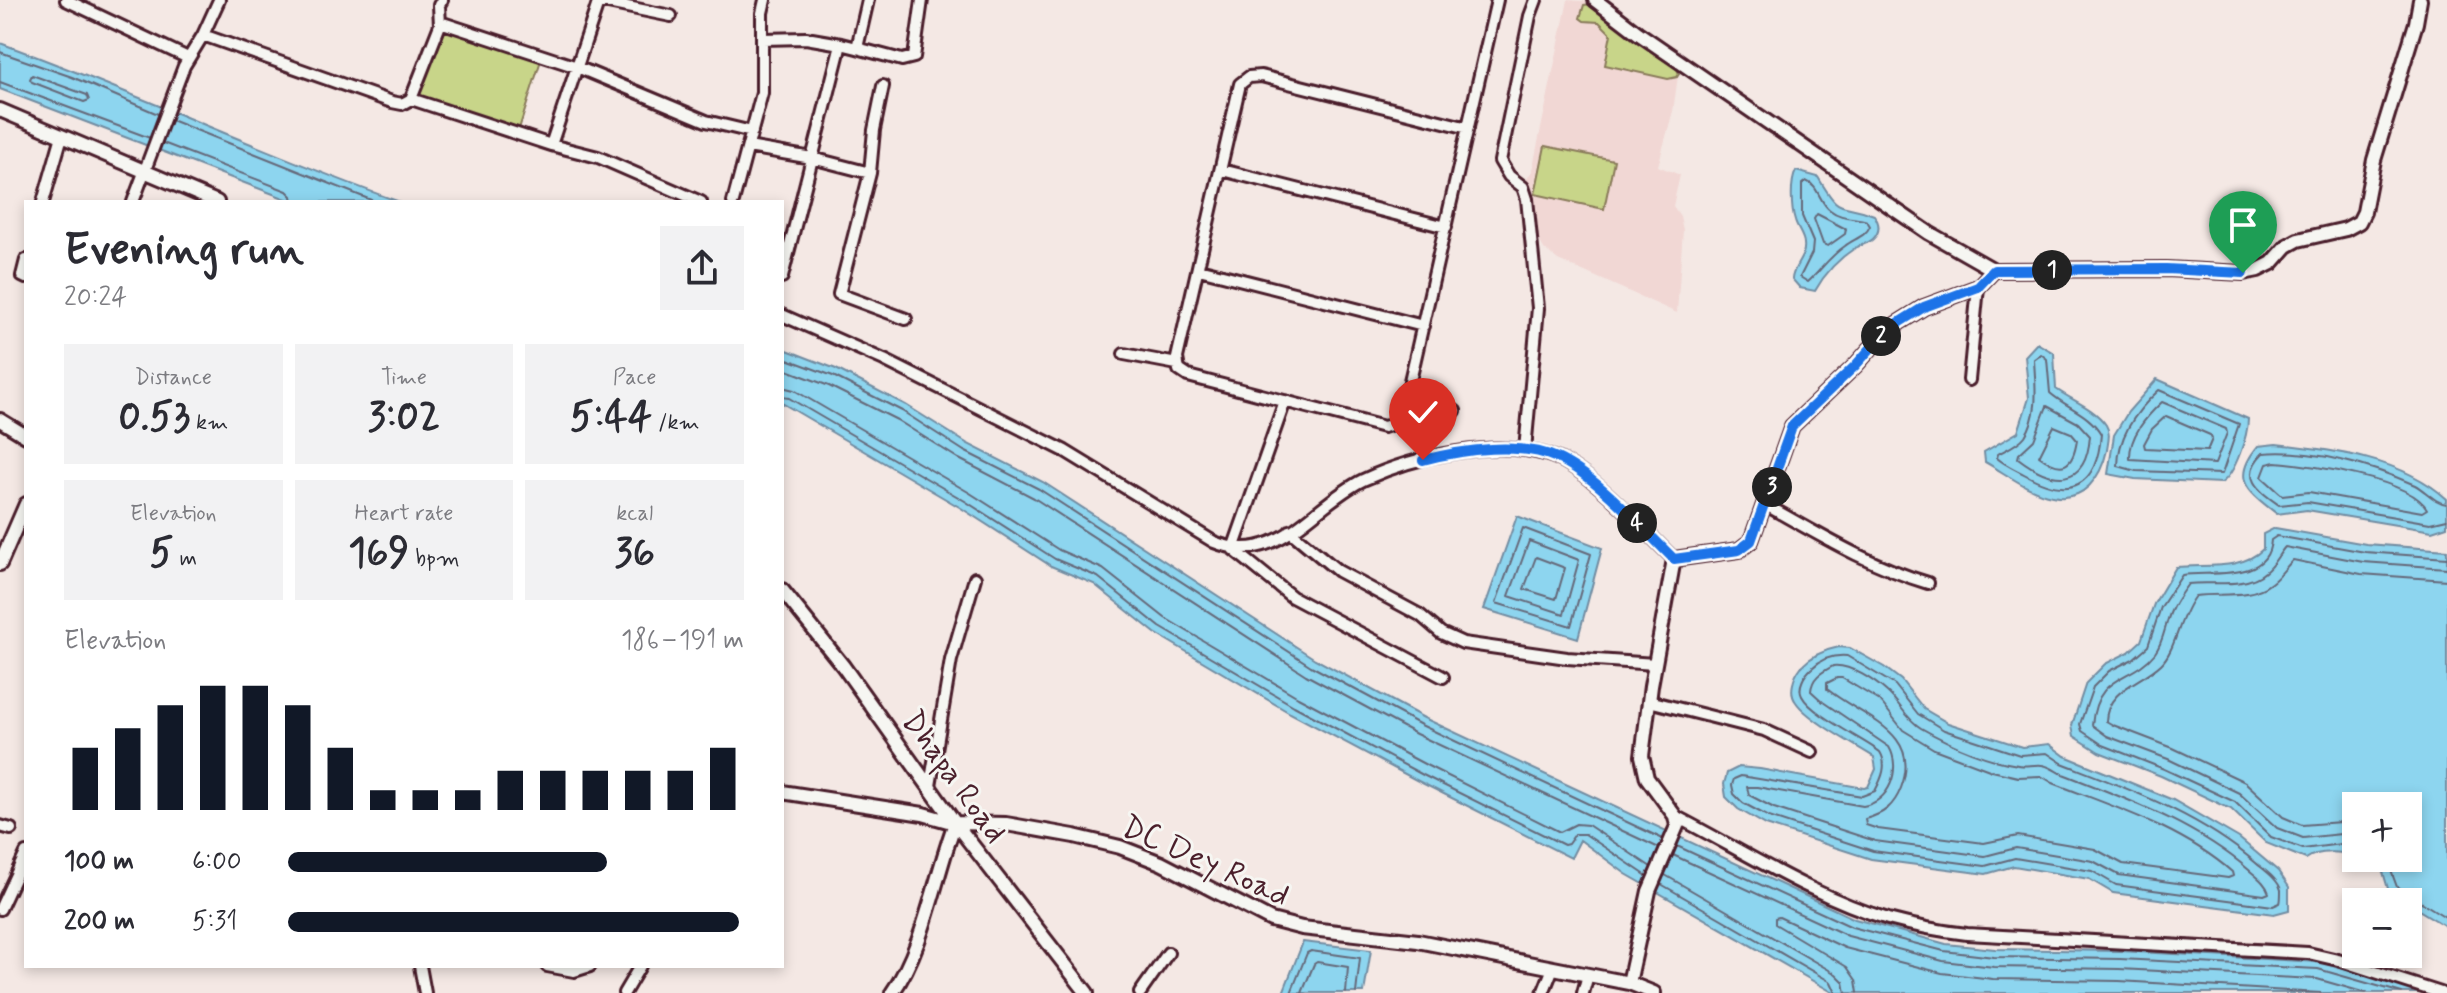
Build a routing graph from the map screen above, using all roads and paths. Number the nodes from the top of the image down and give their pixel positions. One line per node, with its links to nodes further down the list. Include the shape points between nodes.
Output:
1 (66, 0): 18 (street)
2 (219, 0): 14 (street)
3 (442, 0): 13 (street)
4 (598, 0): 12 (street); 19 (street)
5 (765, 0): 15 (street)
6 (868, 0): 17 (street)
7 (922, 0): 17 (street, via 914,57 902,60)
8 (1497, 0): 23 (street)
9 (1536, 0): 53 (street, via 1500,161 1523,187 1537,287)
10 (1595, 0): 40 (street, via 1929,233)
11 (2420, 0): 40 (street, via 2359,222 2298,240 2272,263 2243,273)
12 (671, 16)
13 (440, 22): 19 (street); 21 (street)
14 (203, 35): 18 (street); 21 (street, via 392,102)
15 (762, 39): 16 (street); 24 (street, via 762,93)
16 (841, 44): 17 (street); 28 (street)
17 (857, 48)
18 (186, 62): 30 (street)
19 (577, 67): 24 (street, via 706,121); 26 (street)
20 (883, 86): 31 (street)
21 (411, 99): 26 (street)
22 (0, 110): 25 (street)
23 (1468, 128): 29 (street, via 1249,77 1240,84); 37 (street)
24 (752, 132): 27 (street)
25 (62, 136): 30 (street); 32 (street)
26 (551, 145): 35 (street, via 598,157)
27 (748, 147): 28 (street); 36 (street)
28 (812, 158): 31 (street); 38 (street)
29 (1222, 170): 37 (street); 39 (street)
30 (147, 171): 33 (street); 34 (street)
31 (870, 173): 43 (street, via 839,294)
32 (44, 200)
33 (134, 200)
34 (212, 200)
35 (696, 200)
36 (734, 200)
37 (1446, 227): 44 (street)
38 (784, 269)
39 (1199, 269): 44 (street); 46 (street)
40 (1994, 270): 41 (street)
41 (1978, 287): 47 (street); 54 (street, via 1924,307 1887,330 1792,426)
42 (784, 316): 57 (street, via 1065,451)
43 (906, 319)
44 (1423, 326): 49 (street)
45 (1124, 354): 46 (street)
46 (1177, 364): 48 (street, via 1188,376)
47 (1969, 380)
48 (1285, 401): 49 (street, via 1384,427 1402,416); 57 (street)
49 (1405, 401): 50 (street)
50 (1455, 411)
51 (0, 420): 52 (street)
52 (24, 435)
53 (1525, 450): 56 (street, via 1458,451 1386,471 1361,481); 58 (street, via 1555,457 1583,473)
54 (1766, 505): 58 (street, via 1751,541 1739,550); 61 (street, via 1866,560)
55 (24, 509): 59 (street)
56 (1290, 531): 57 (street, via 1273,543); 63 (street, via 1338,571 1420,615 1451,639 1567,658)
57 (1233, 549): 64 (street, via 1292,597)
58 (1674, 559): 63 (street)
59 (0, 564)
60 (975, 578): 67 (street, via 951,660)
61 (1928, 583)
62 (784, 592): 67 (street, Dhapa Road)
63 (1655, 664): 65 (street)
64 (1443, 677)
65 (1649, 701): 66 (street, via 1764,730); 69 (street, via 1642,756 1647,778)
66 (1812, 752)
67 (930, 786): 70 (street, Dhapa Road)
68 (784, 792): 70 (street, DC Dey Road)
69 (1676, 821): 80 (street, via 1649,891); 89 (street, via 1826,894 1924,928 2308,953)
70 (955, 823): 78 (street, DC Dey Road, via 1006,824 1120,847 1271,920 1302,928 1395,937); 83 (street, via 917,943); 84 (street, Dhapa Road)
71 (24, 857): 72 (street)
72 (0, 909)
73 (1168, 953): 85 (street)
74 (420, 968): 81 (street)
75 (558, 968): 76 (street)
76 (584, 968)
77 (639, 968): 82 (street)
78 (1553, 968): 79 (street, DC Dey Road); 86 (street)
79 (1588, 975): 80 (street, DC Dey Road); 87 (street)
80 (1629, 983): 88 (street, DC Dey Road)
81 (425, 993)
82 (624, 993)
83 (892, 993)
84 (1087, 993)
85 (1140, 993)
86 (1543, 993)
87 (1583, 993)
88 (1654, 993)
89 (2441, 993)

